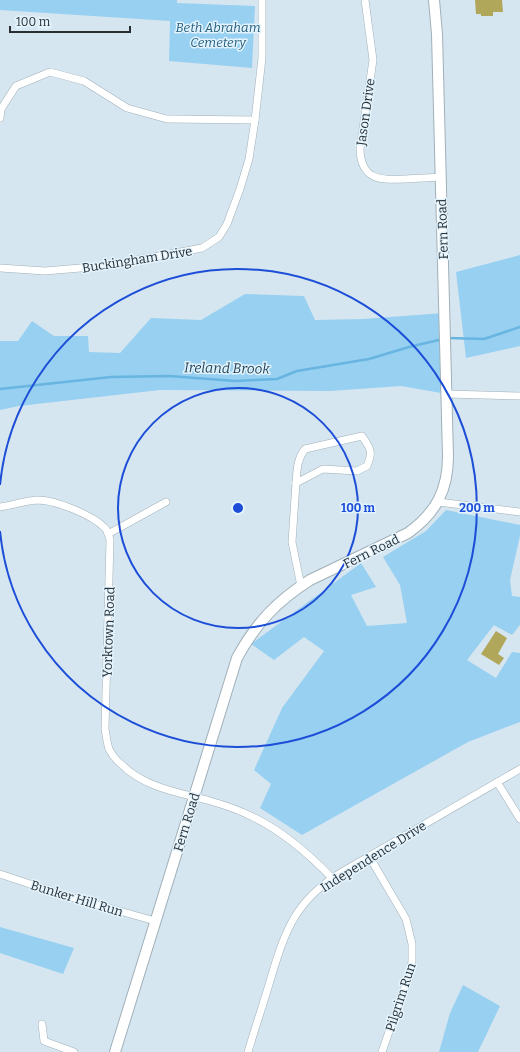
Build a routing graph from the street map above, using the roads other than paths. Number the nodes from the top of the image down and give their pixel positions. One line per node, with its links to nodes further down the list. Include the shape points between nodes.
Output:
1 (262, 0): 5 (street, Buckingham Drive, via 262,58)
2 (365, 0): 6 (street, Jason Drive, via 372,60 360,149 362,163 370,174 380,179)
3 (434, 0): 6 (street, Fern Road)
4 (0, 118): 5 (street, via 1,109 16,86 50,72 84,81 127,108 167,118)
5 (255, 120): 7 (street, Buckingham Drive, via 249,159 227,224 219,237 202,248 104,266 46,271)
6 (440, 177): 8 (street, Fern Road)
7 (0, 268)
8 (447, 394): 9 (street); 12 (street, Fern Road, via 448,470)
9 (520, 396)
10 (296, 482): 10 (street, via 300,454 304,449 362,436 368,446 372,456 368,466 357,471 323,469); 16 (street, via 292,542)
11 (166, 502): 15 (street)
12 (438, 502): 14 (street); 16 (street, Fern Road, via 422,522 408,532)
13 (0, 507): 15 (street, via 38,500 67,506 87,515 106,529)
14 (520, 512)
15 (108, 534): 19 (street, Yorktown Road, via 110,540 105,729 109,749 114,758 139,779 153,786)
16 (301, 586): 19 (street, Fern Road, via 268,613 249,637 237,658)
17 (520, 769): 18 (street, Independence Drive)
18 (498, 782): 20 (street); 21 (street, Independence Drive)
19 (194, 797): 23 (street, Yorktown Road, via 232,808 277,830 316,860); 24 (street, Fern Road)
20 (520, 819)
21 (369, 856): 23 (street, Independence Drive); 29 (street, Pilgrim Run, via 406,918 412,948 409,978)
22 (0, 874): 24 (street, Bunker Hill Run)
23 (332, 878): 28 (street, Independence Drive, via 301,907 287,931)
24 (155, 921): 27 (street, Fern Road)
25 (42, 1024): 26 (street, via 44,1041)
26 (74, 1052)
27 (115, 1052)
28 (248, 1052)
29 (382, 1052)

